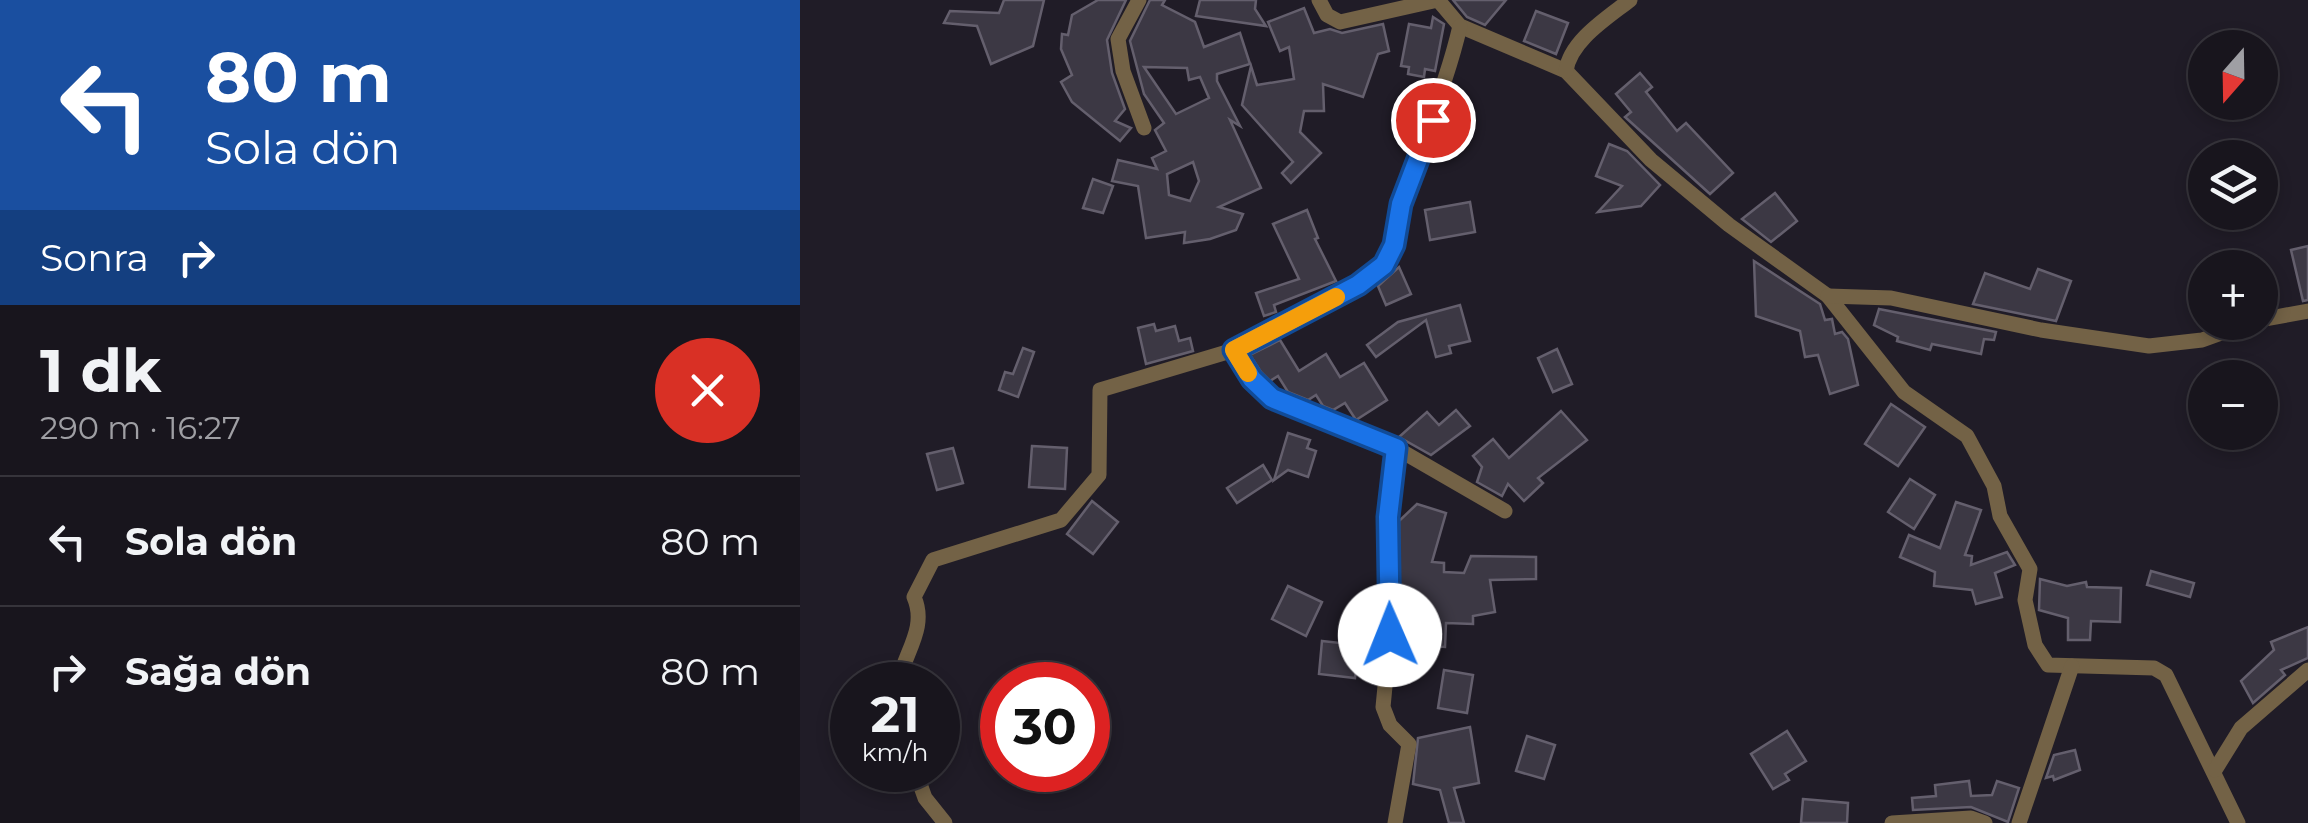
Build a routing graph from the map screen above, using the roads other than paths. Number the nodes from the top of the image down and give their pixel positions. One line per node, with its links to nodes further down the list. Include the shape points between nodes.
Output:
1 (1139, 0): 7 (street, via 1118,39)
2 (1319, 0): 3 (street, via 1340,22)
3 (1438, 0): 5 (street)
4 (1630, 0): 6 (street, via 1580,41)
5 (1460, 26): 6 (street); 12 (street, via 1446,88 1384,265)
6 (1566, 71): 8 (street, via 1651,160)
7 (1144, 128)
8 (1828, 296): 11 (street, via 1891,298 2150,346); 16 (street, via 1878,365 1967,436 1980,455 2000,516 2030,569 2025,600 2035,645 2048,665)
9 (2308, 311): 10 (street)
10 (2278, 317)
11 (2202, 340)
12 (1234, 350): 13 (street, via 1272,398); 15 (street, via 1100,390 1100,475 1061,520 932,560 914,596 921,612)
13 (1396, 448): 14 (street); 21 (street, via 1383,707 1409,744)
14 (1505, 511)
15 (906, 662)
16 (2072, 666): 18 (street, via 2154,668 2166,675); 24 (street)
17 (2308, 670): 18 (street, via 2241,728)
18 (2215, 770): 25 (street)
19 (923, 792): 20 (street)
20 (945, 823)
21 (1395, 823)
22 (1892, 823): 23 (street)
23 (1985, 823)
24 (2019, 823)
25 (2238, 823)

